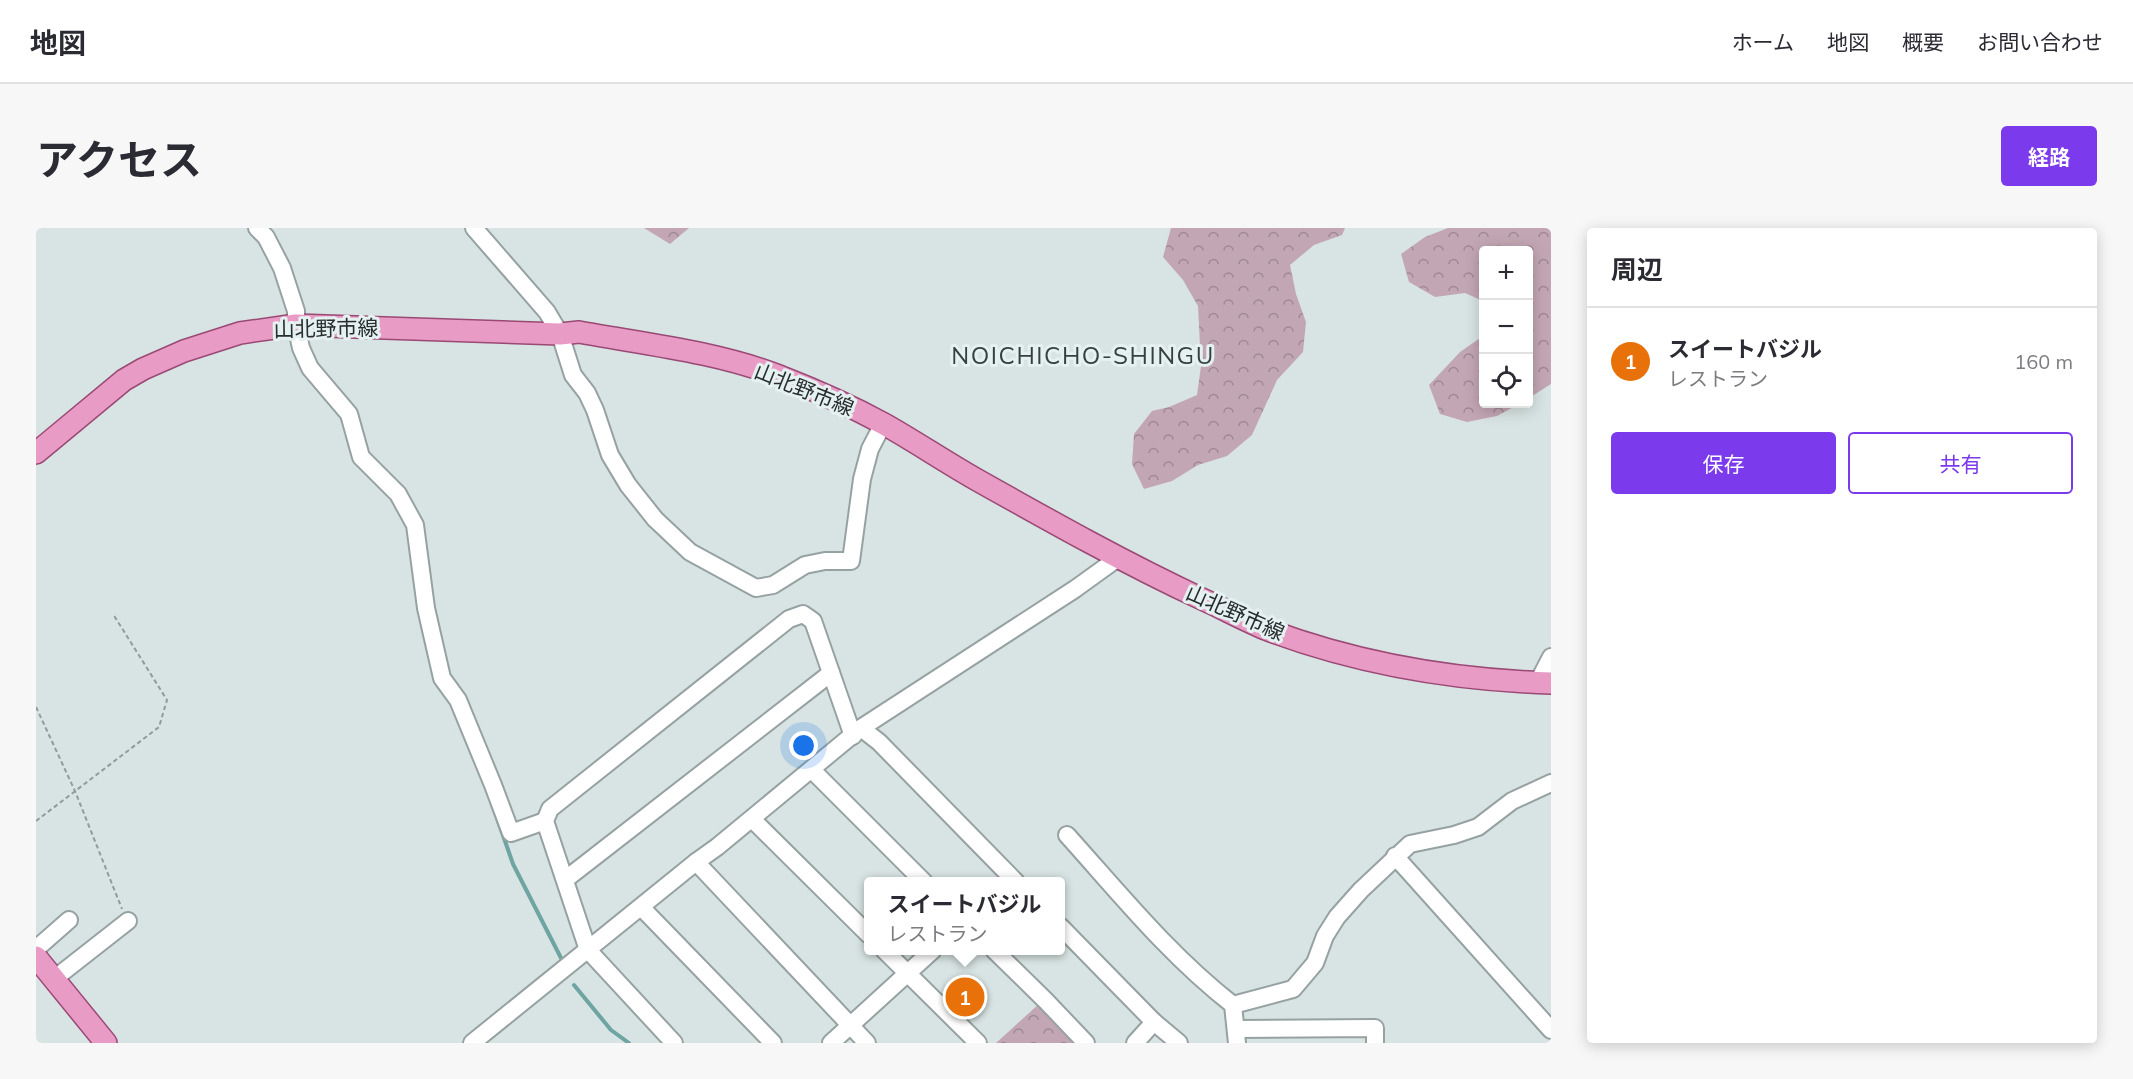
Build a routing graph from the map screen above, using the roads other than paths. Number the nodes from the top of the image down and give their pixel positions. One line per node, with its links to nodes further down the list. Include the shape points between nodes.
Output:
1 (257, 228): 3 (street, via 282,268 296,311)
2 (474, 228): 4 (street, via 547,312)
3 (296, 325): 4 (main road, 山北野市線); 6 (main road, 山北野市線, via 240,333 143,369 124,380); 15 (street, via 309,368 349,414 361,457 398,494 415,525 426,608 442,678 458,700 511,833)
4 (560, 334): 5 (main road, 山北野市線, via 579,332 718,358 776,375); 5 (street, via 573,375 596,410 610,455 628,485 655,519 690,552 756,588 773,585 805,566 850,561 862,478 870,449)
5 (883, 424): 7 (main road, 山北野市線)
6 (36, 453)
7 (1118, 558): 10 (main road, 山北野市線, via 1266,629 1330,650 1440,674); 11 (street)
8 (1551, 657): 10 (street)
9 (831, 673): 11 (street); 15 (street, via 813,621 803,614 789,619 550,809); 21 (street)
10 (1544, 683)
11 (857, 732): 12 (street); 20 (street, via 879,742)
12 (812, 770): 14 (street); 19 (street)
13 (1551, 783): 17 (street, via 1512,801 1478,827 1410,844)
14 (752, 819): 18 (street); 25 (street)
15 (546, 821): 21 (street)
16 (1066, 835): 35 (street, via 1167,947)
17 (1395, 856): 35 (street, via 1337,917 1315,963 1293,989); 38 (street)
18 (696, 862): 22 (street); 37 (street)
19 (919, 877)
20 (1009, 877)
21 (566, 879): 28 (street)
22 (641, 907): 28 (street); 43 (street)
23 (69, 920): 27 (street)
24 (128, 921): 34 (street)
25 (864, 930)
26 (1065, 931): 36 (street)
27 (36, 949)
28 (588, 950): 41 (street); 42 (street)
29 (888, 955): 33 (street)
30 (928, 955): 33 (street)
31 (998, 955): 47 (street)
32 (36, 957): 34 (main road)
33 (907, 974): 37 (street); 46 (street)
34 (54, 979): 40 (main road)
35 (1233, 1005): 39 (street)
36 (1155, 1022): 48 (street); 49 (street)
37 (850, 1025): 44 (street); 45 (street)
38 (1551, 1030)
39 (1236, 1036): 50 (street, via 1375,1028)
40 (106, 1043)
41 (472, 1043)
42 (674, 1043)
43 (773, 1043)
44 (831, 1043)
45 (867, 1043)
46 (978, 1043)
47 (1086, 1043)
48 (1135, 1043)
49 (1179, 1043)
50 (1375, 1043)

